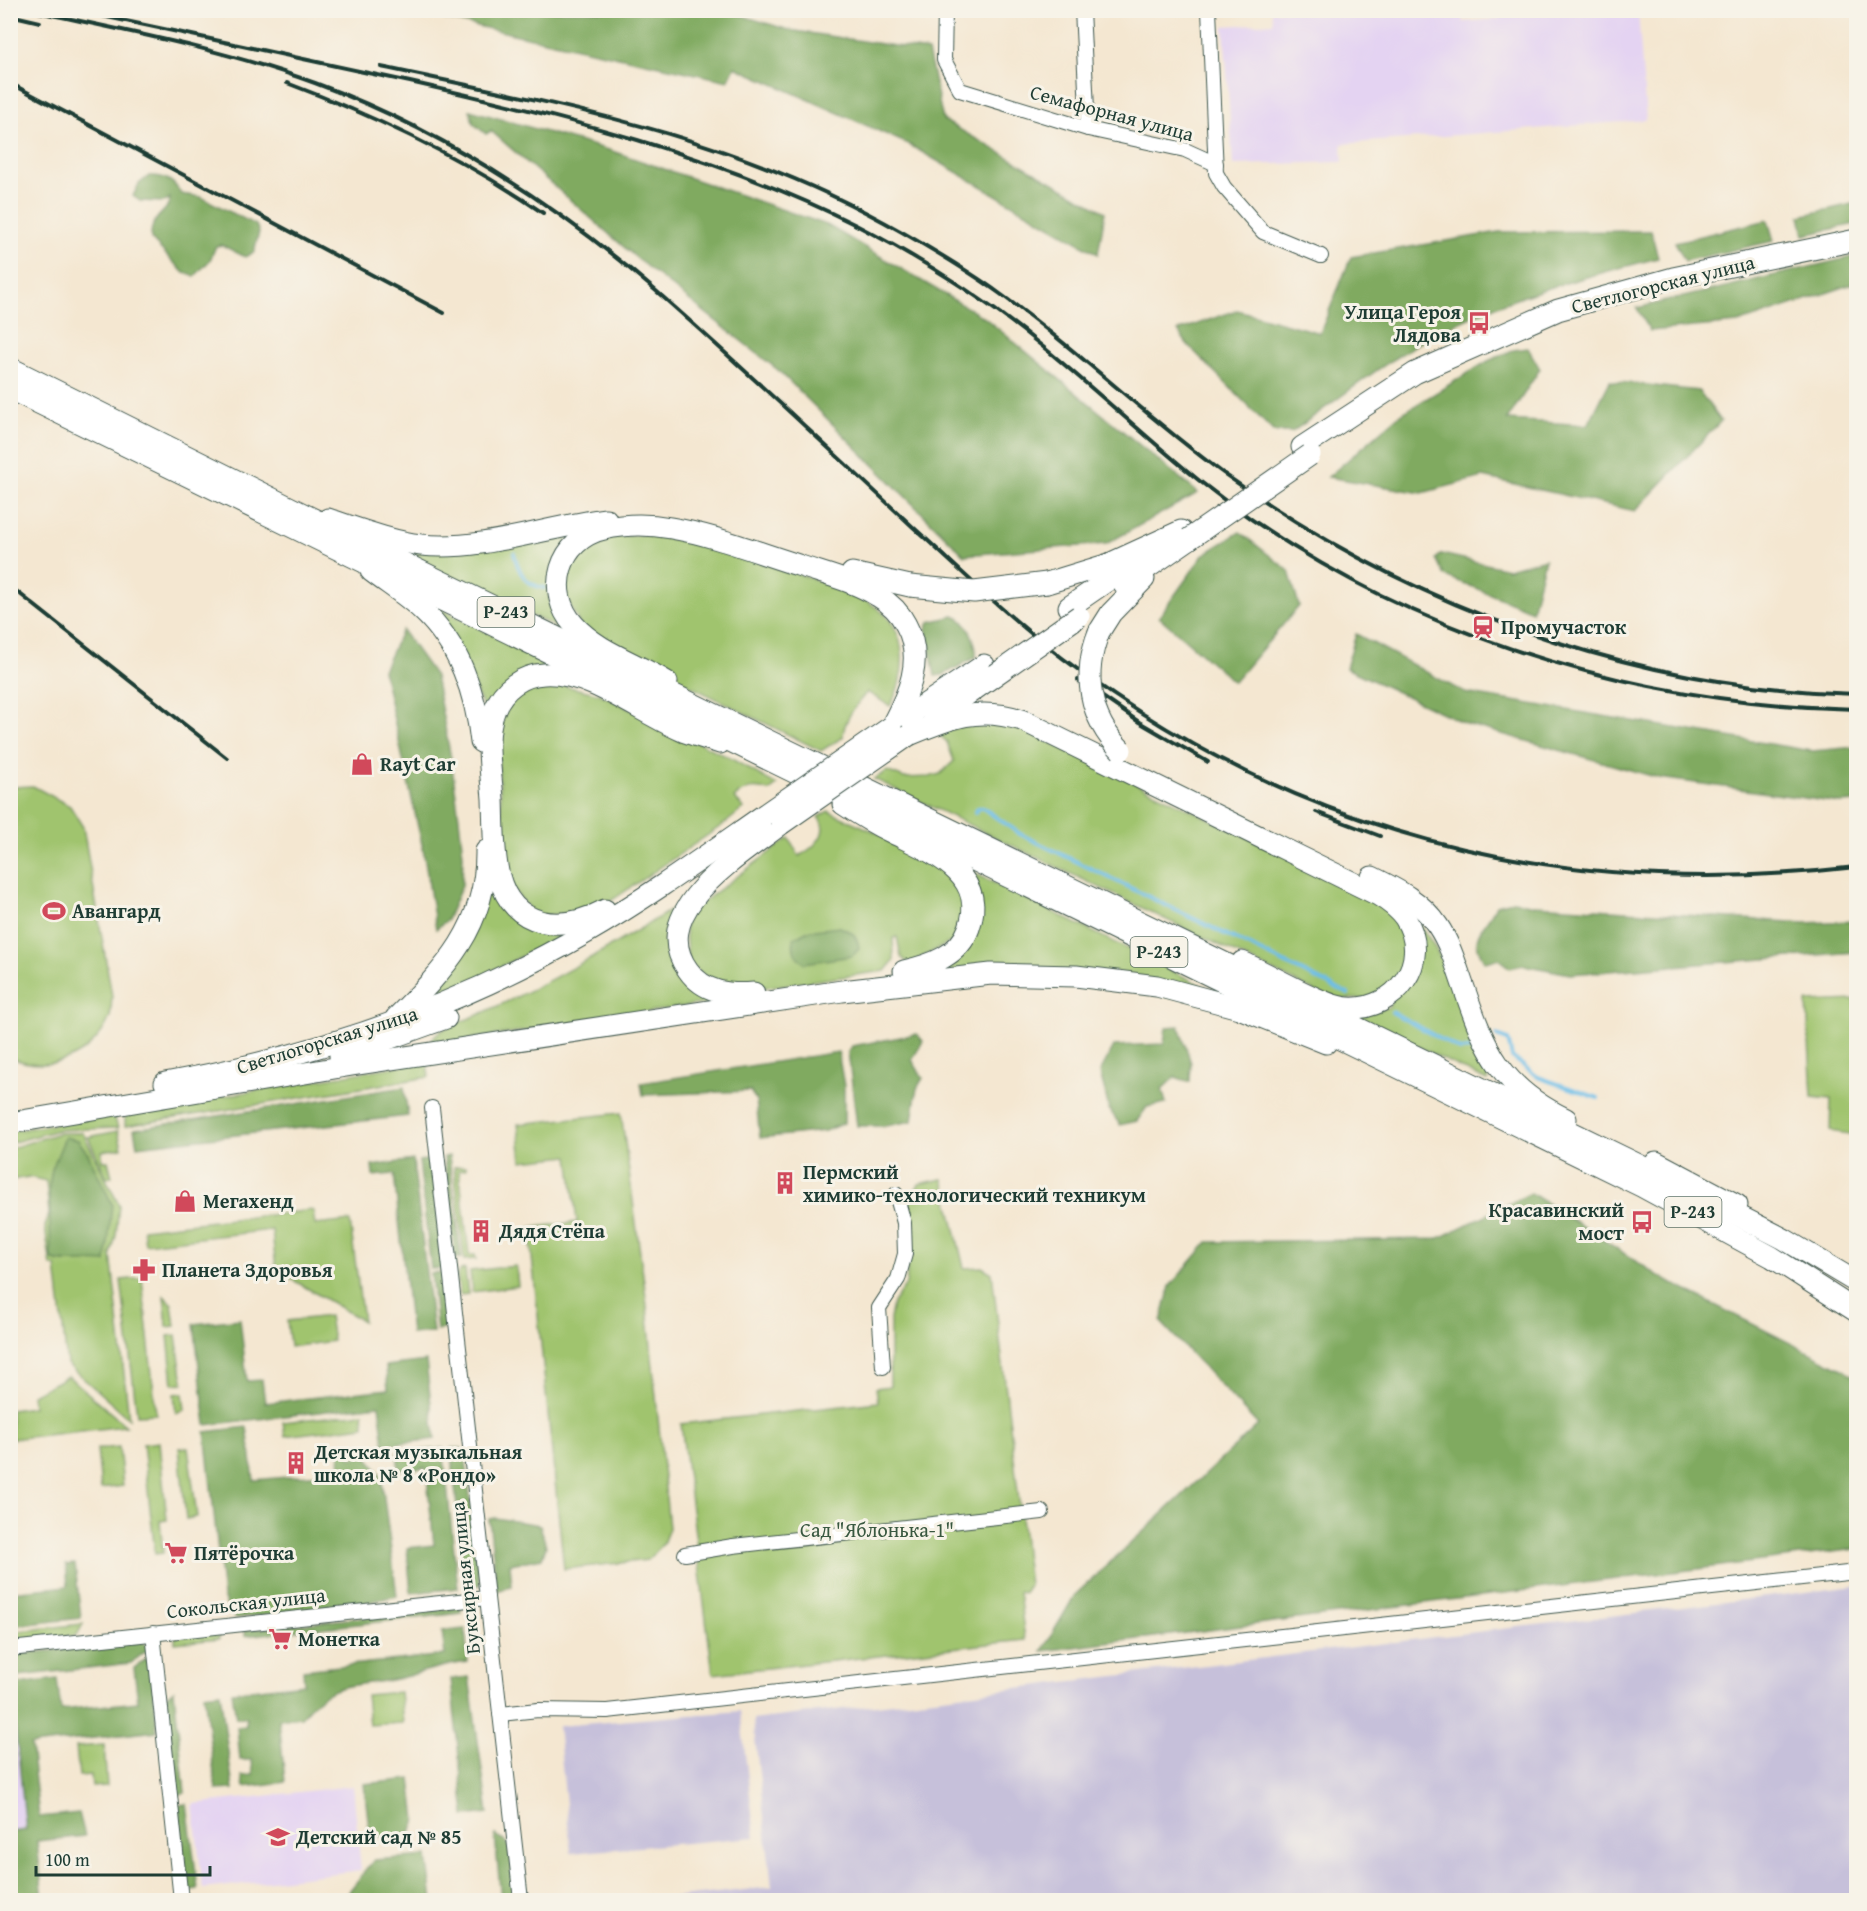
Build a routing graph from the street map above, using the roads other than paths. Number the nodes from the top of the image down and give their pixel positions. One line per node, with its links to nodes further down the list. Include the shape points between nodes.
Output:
1 (945, 10): 4 (street, Семафорная улица, via 944,60 960,90)
2 (1082, 10): 4 (street)
3 (1209, 10): 5 (street)
4 (1088, 129): 5 (street, Семафорная улица, via 1185,150)
5 (1216, 164): 7 (street, via 1224,188 1263,232)
6 (1857, 240): 11 (main road, Светлогорская улица, via 1624,290 1558,310 1474,346 1385,390 1306,451)
7 (1321, 256)
8 (10, 368): 10 (main road, Р-243)
9 (10, 389): 12 (main road, Р-243)
10 (293, 509): 11 (main road, bridge, via 396,540 432,545 484,542 605,519 655,518 704,527 840,570 910,586 974,592 1047,583); 13 (main road, Р-243)
11 (1185, 535): 14 (main road, bridge); 26 (main road, bridge, via 1124,599 1099,632 1089,672 1091,697 1103,727 1137,763 1416,901 1446,938 1479,1030 1504,1075 1540,1105)
12 (353, 558): 15 (main road, Р-243); 20 (main road, via 421,609 447,641 472,692 481,743 486,854 476,913 442,972)
13 (718, 715): 14 (main road, via 596,643 575,626 561,603 557,586 561,567 575,544 594,532 616,527 671,528 843,580 879,596 901,616 915,650); 19 (main road, Р-243)
14 (900, 731): 17 (main road, bridge); 19 (main road, via 983,712 1022,720 1378,895 1406,920 1416,952 1410,974 1395,993 1367,1007 1344,1008 1269,973)
15 (751, 753): 16 (main road, Р-243); 18 (main road, via 685,732 593,686 559,674 523,679 509,689 495,709 490,756 498,869 506,894 524,914 552,924 587,918)
16 (796, 775): 17 (main road, via 954,867 969,887 972,904 971,923 960,946 934,963 903,972 758,993 730,994 704,985 692,976 680,953 677,927 682,912); 25 (main road, Р-243)
17 (772, 820): 18 (main road, Светлогорская улица); 21 (main road, Светлогорская улица, via 639,916 491,998 397,1037 330,1059)
18 (713, 850): 20 (main road, Светлогорская улица, via 615,915 538,959 484,986)
19 (1145, 924): 24 (main road, Р-243)
20 (389, 1024): 23 (main road, Светлогорская улица, via 318,1047 184,1080)
21 (182, 1095): 23 (main road); 25 (main road, via 352,1065 842,991 950,977 1032,974 1157,986 1239,1008 1287,1025 1432,1094)
22 (432, 1108): 35 (street, Буксирная улица)
23 (14, 1114)
24 (1555, 1125): 26 (main road); 28 (main road, Р-243)
25 (1521, 1128): 30 (main road, Р-243, via 1705,1218)
26 (1612, 1141): 28 (main road, via 1708,1188)
27 (896, 1194): 31 (street, via 904,1223 905,1254 898,1279 879,1308)
28 (1784, 1239): 29 (main road, Р-243)
29 (1857, 1282)
30 (1857, 1311)
31 (883, 1367)
32 (1042, 1512): 33 (street, via 733,1545)
33 (685, 1554)
34 (1857, 1572): 38 (street, via 616,1710)
35 (487, 1598): 36 (street, Сокольская улица); 38 (street, Буксирная улица)
36 (153, 1633): 37 (street, Сокольская улица); 39 (street)
37 (10, 1650)
38 (500, 1714): 40 (street, Буксирная улица)
39 (182, 1900)
40 (521, 1900)

